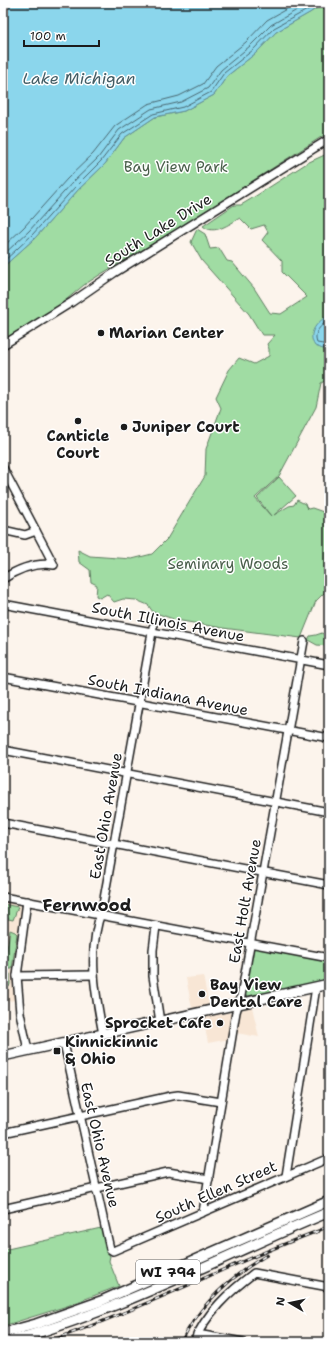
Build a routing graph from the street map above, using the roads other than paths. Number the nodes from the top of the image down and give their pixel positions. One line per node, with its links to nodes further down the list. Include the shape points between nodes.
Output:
1 (329, 139): 2 (street, South Lake Drive)
2 (3, 345)
3 (3, 468): 5 (street)
4 (3, 530): 5 (street, via 25,535)
5 (36, 530): 6 (street, via 54,565 27,567)
6 (3, 580)
7 (3, 604): 8 (street, South Illinois Avenue)
8 (152, 629): 10 (street, South Illinois Avenue); 13 (street, East Ohio Avenue)
9 (304, 641): 10 (street, East Holt Avenue)
10 (300, 660): 11 (street, South Illinois Avenue); 14 (street, East Holt Avenue)
11 (329, 665)
12 (3, 677): 13 (street, South Indiana Avenue)
13 (139, 703): 14 (street, South Indiana Avenue); 17 (street, East Ohio Avenue)
14 (288, 731): 15 (street, South Indiana Avenue); 18 (street, East Holt Avenue)
15 (329, 738)
16 (3, 750): 17 (street)
17 (126, 774): 18 (street); 21 (street, East Ohio Avenue)
18 (275, 802): 19 (street); 22 (street, East Holt Avenue)
19 (329, 812)
20 (3, 823): 21 (street)
21 (114, 844): 22 (street); 26 (street, East Ohio Avenue)
22 (263, 872): 23 (street); 28 (street, East Holt Avenue)
23 (329, 885)
24 (3, 897): 25 (street)
25 (27, 901): 26 (street); 31 (street)
26 (100, 915): 27 (street); 30 (street, East Ohio Avenue)
27 (156, 926): 28 (street); 35 (street, via 153,976)
28 (250, 944): 29 (street); 34 (street, East Holt Avenue)
29 (329, 958)
30 (94, 975): 31 (street); 36 (street, East Ohio Avenue)
31 (17, 976): 38 (street, via 20,1013)
32 (329, 984): 33 (main road)
33 (316, 987): 34 (main road); 44 (street)
34 (238, 1004): 35 (main road); 40 (street, East Holt Avenue)
35 (160, 1022): 36 (main road)
36 (103, 1034): 37 (main road)
37 (64, 1043): 38 (main road); 41 (street, East Ohio Avenue)
38 (28, 1050): 39 (main road)
39 (3, 1056)
40 (221, 1102): 41 (street, via 171,1096); 45 (street, East Holt Avenue)
41 (82, 1116): 42 (street); 46 (street, East Ohio Avenue)
42 (3, 1133)
43 (329, 1158): 44 (street, South Ellen Street)
44 (286, 1176): 49 (street, South Ellen Street)
45 (208, 1179): 46 (street, via 168,1172); 49 (street, East Holt Avenue)
46 (97, 1188): 48 (street); 51 (street, East Ohio Avenue, via 110,1249)
47 (329, 1201): 53 (main road, WI 794, via 101,1301)
48 (3, 1209)
49 (203, 1212): 51 (street, South Ellen Street)
50 (329, 1212): 55 (main road, WI 794, via 103,1311)
51 (113, 1251)
52 (329, 1287): 54 (street, via 254,1273 217,1305)
53 (3, 1333)
54 (197, 1334): 56 (street); 57 (street)
55 (6, 1342)
56 (194, 1342)
57 (243, 1342)

